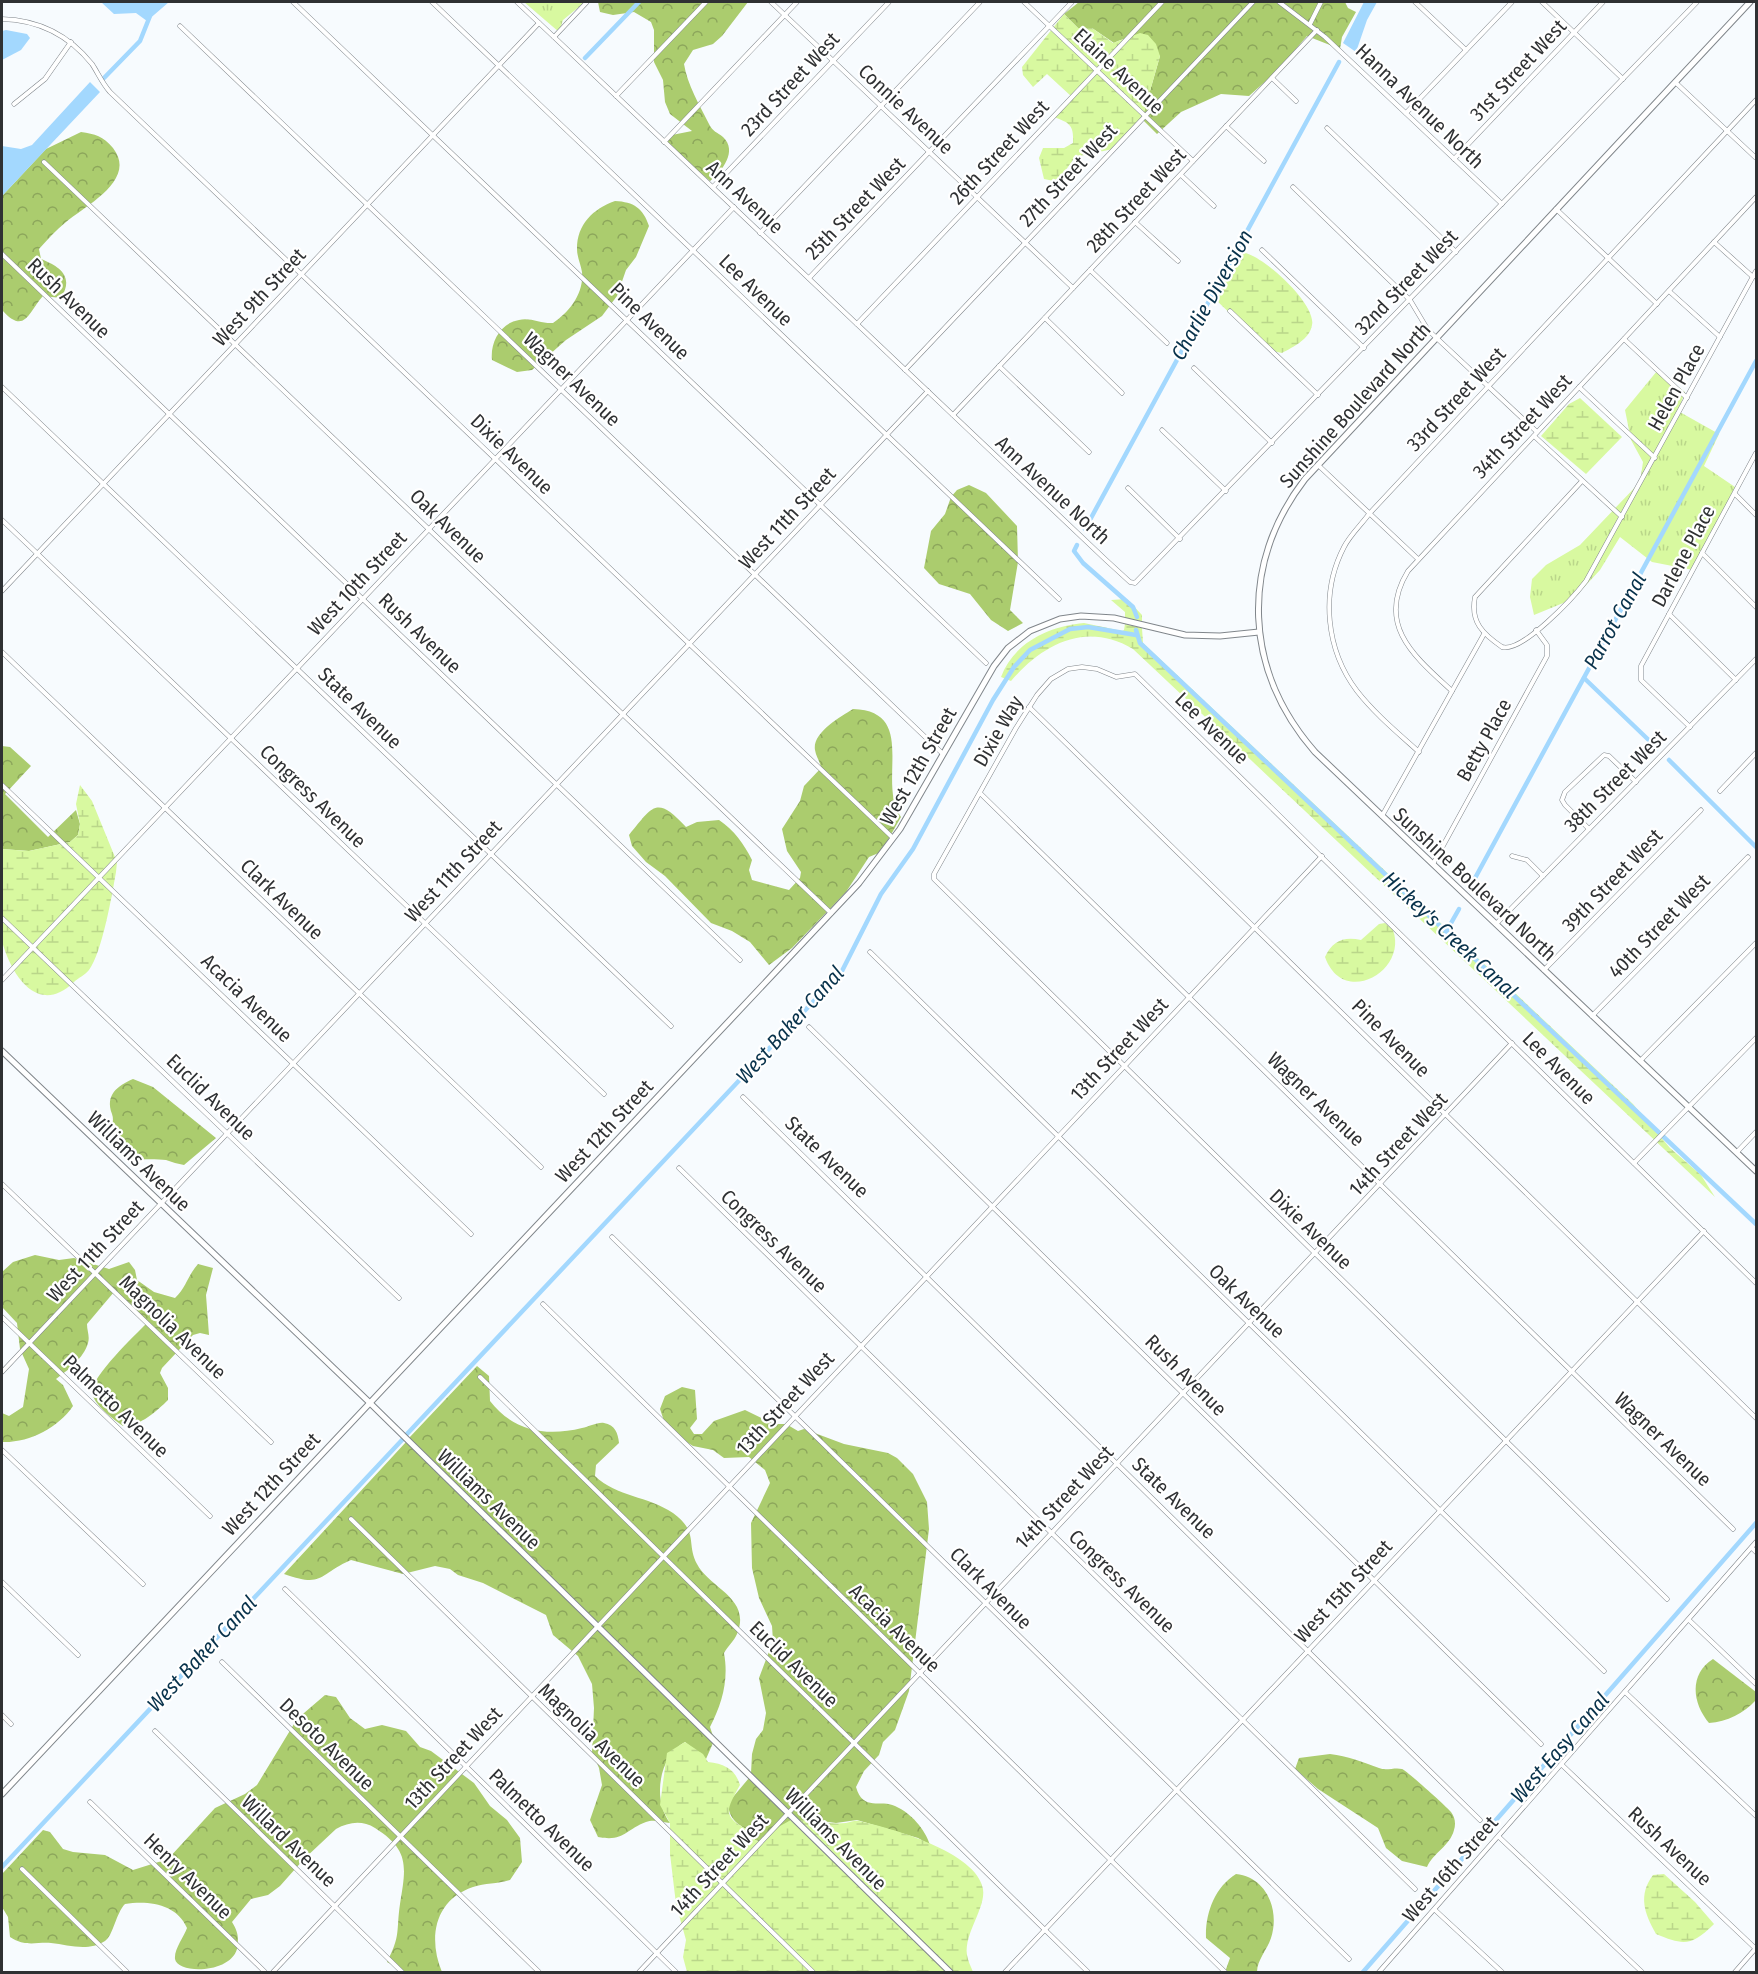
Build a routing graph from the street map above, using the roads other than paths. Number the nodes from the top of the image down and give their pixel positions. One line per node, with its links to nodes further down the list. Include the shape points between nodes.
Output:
1 (293, 2): 49 (street, Pine Avenue)
2 (432, 2): 34 (street, Lee Avenue)
3 (517, 2): 24 (street, Ann Avenue)
4 (587, 2): 30 (street)
5 (706, 2): 39 (street)
6 (771, 2): 22 (street, Connie Avenue)
7 (797, 2): 22 (street)
8 (889, 2): 33 (street, 23rd Street West)
9 (980, 2): 43 (street)
10 (1024, 2): 26 (street, Elaine Avenue)
11 (1072, 2): 26 (street, 25th Street West)
12 (1162, 2): 35 (street, 26th Street West)
13 (1253, 2): 45 (street, 27th Street West)
14 (1279, 2): 25 (street)
15 (1321, 2): 25 (street)
16 (1415, 2): 32 (street)
17 (1512, 2): 32 (street)
18 (1542, 2): 29 (street)
19 (1603, 2): 29 (street, 31st Street West)
20 (1697, 2): 37 (street, 32nd Street West)
21 (1750, 2): 38 (street, Sunshine Boulevard North)
22 (785, 15): 33 (street, Connie Avenue); 50 (street)
23 (2, 19): 31 (street, Dixie Avenue, via 44,25)
24 (539, 23): 30 (street, Ann Avenue); 34 (street, West 9th Street)
25 (1310, 24): 28 (street)
26 (1050, 25): 35 (street, Elaine Avenue); 51 (street, 25th Street West)
27 (180, 26): 62 (street, Wagner Avenue)
28 (1317, 30): 36 (street, 28th Street West); 44 (street, Hanna Avenue North)
29 (1574, 32): 37 (street); 53 (street, 31st Street West)
30 (554, 37): 39 (street, Ann Avenue)
31 (71, 42): 42 (street, via 45,79); 79 (street, Dixie Avenue, via 94,66 110,92)
32 (1466, 50): 44 (street)
33 (833, 60): 43 (street, Connie Avenue); 58 (street, 23rd Street West)
34 (499, 65): 49 (street, West 9th Street); 71 (street, Lee Avenue)
35 (1097, 70): 45 (street, Elaine Avenue); 60 (street, 26th Street West)
36 (1272, 78): 41 (street); 46 (street, 28th Street West)
37 (1623, 79): 63 (street, 32nd Street West)
38 (1675, 82): 48 (street); 66 (street, Sunshine Boulevard North)
39 (616, 96): 50 (street, Ann Avenue)
40 (1756, 100): 48 (street, 33rd Street West)
41 (1296, 101)
42 (14, 104)
43 (881, 106): 51 (street, Connie Avenue); 68 (street)
44 (1406, 113): 53 (street, Hanna Avenue North)
45 (1145, 116): 54 (street, Elaine Avenue); 70 (street, 27th Street West)
46 (1226, 126): 54 (street, 28th Street West); 55 (street)
47 (1327, 128): 73 (street)
48 (1727, 131): 52 (street); 75 (street, 33rd Street West)
49 (433, 135): 62 (street, West 9th Street); 88 (street, Pine Avenue)
50 (664, 142): 58 (street, Ann Avenue)
51 (929, 152): 60 (street, Connie Avenue); 81 (street, 25th Street West)
52 (1756, 158)
53 (1454, 159): 63 (street, Hanna Avenue North)
54 (1193, 161): 57 (street, 28th Street West)
55 (1264, 161)
56 (44, 162): 93 (street, Oak Avenue)
57 (1181, 174): 64 (street); 67 (street, 28th Street West)
58 (713, 187): 65 (street, Ann Avenue)
59 (1293, 187): 84 (street)
60 (977, 197): 70 (street, Connie Avenue); 89 (street, 26th Street West)
61 (1756, 197): 69 (street, 34th Street West)
62 (367, 204): 79 (street, West 9th Street); 102 (street, Wagner Avenue)
63 (1502, 204): 73 (street, 32nd Street West)
64 (1214, 206)
65 (734, 207): 68 (street, Ann Avenue); 71 (street, West 10th Street)
66 (1556, 209): 75 (street); 90 (street, Sunshine Boulevard North)
67 (1136, 222): 76 (street); 77 (street, 28th Street West)
68 (760, 233): 81 (street, Ann Avenue)
69 (1714, 242): 80 (street); 83 (street, 34th Street West)
70 (1025, 243): 82 (street, Connie Avenue); 98 (street, 27th Street West)
71 (693, 250): 88 (street, West 10th Street); 110 (street, Lee Avenue)
72 (1262, 250): 95 (street)
73 (1456, 252): 84 (street, 32nd Street West)
74 (2, 254): 107 (street, Rush Avenue)
75 (1609, 258): 85 (street); 99 (street, 33rd Street West)
76 (1178, 261)
77 (1090, 270): 82 (street, 28th Street West); 94 (street)
78 (1756, 271): 80 (street, Helen Place)
79 (301, 274): 93 (street, West 9th Street); 116 (street, Dixie Avenue)
80 (1753, 277): 91 (street, Helen Place)
81 (809, 279): 89 (street, Ann Avenue)
82 (1073, 288): 87 (street, 28th Street West)
83 (1669, 291): 85 (street, 34th Street West); 91 (street)
84 (1410, 300): 90 (street); 95 (street, 32nd Street West)
85 (1657, 304): 92 (street, 34th Street West)
86 (1230, 310): 105 (street)
87 (1044, 318): 96 (street, 28th Street West); 104 (street)
88 (626, 320): 102 (street, West 10th Street); 123 (street, Pine Avenue)
89 (857, 324): 98 (street, Ann Avenue)
90 (1436, 337): 99 (street); 117 (street, Sunshine Boulevard North)
91 (1720, 338): 106 (street, Helen Place)
92 (1624, 339): 101 (street, 34th Street West); 106 (street)
93 (235, 344): 107 (street, West 9th Street); 128 (street, Oak Avenue)
94 (1167, 344)
95 (1364, 348): 105 (street, 32nd Street West)
96 (999, 366): 108 (street, 28th Street West); 113 (street)
97 (1194, 368): 112 (street)
98 (905, 370): 103 (street, Ann Avenue)
99 (1489, 386): 111 (street); 124 (street, 33rd Street West)
100 (2, 387): 119 (street, State Avenue)
101 (1579, 387): 111 (street, 34th Street West); 115 (street)
102 (561, 389): 116 (street, West 10th Street); 133 (street, Wagner Avenue)
103 (928, 391): 108 (street, Ann Avenue); 110 (street, West 11th Street)
104 (1122, 393)
105 (1318, 395): 112 (street, 32nd Street West)
106 (1688, 398): 115 (street, Helen Place)
107 (169, 414): 119 (street, West 9th Street); 136 (street, Rush Avenue)
108 (953, 415): 134 (street, Ann Avenue North)
109 (1162, 430): 121 (street)
110 (887, 434): 123 (street, West 11th Street); 137 (street, Lee Avenue)
111 (1535, 434): 118 (street); 132 (street, 34th Street West)
112 (1272, 443): 121 (street, 32nd Street West)
113 (1089, 452)
114 (1756, 453): 122 (street, Darlene Place)
115 (1655, 458): 126 (street, Helen Place)
116 (495, 459): 128 (street, West 10th Street); 143 (street, Dixie Avenue)
117 (1317, 465): 124 (street); 141 (street, Sunshine Boulevard North, via 1289,500 1270,539 1260,579)
118 (1582, 481): 126 (street); 142 (street, via 1478,592 1474,615)
119 (103, 484): 131 (street, West 9th Street); 147 (street, State Avenue)
120 (1128, 488): 129 (street)
121 (1226, 491): 129 (street, 32nd Street West)
122 (1735, 494): 125 (street); 130 (street, Darlene Place)
123 (820, 505): 133 (street, West 11th Street); 146 (street, Pine Avenue)
124 (1369, 514): 132 (street); 155 (street, 33rd Street West, via 1347,542 1336,567 1329,604 1333,638 1343,669 1360,695)
125 (1756, 515)
126 (1622, 517): 140 (street, Helen Place, via 1586,581)
127 (2, 520): 131 (street, Congress Avenue)
128 (429, 529): 136 (street, West 10th Street); 152 (street, Oak Avenue)
129 (1180, 538): 134 (street, 32nd Street West)
130 (1702, 553): 138 (street); 139 (street, Darlene Place)
131 (37, 554): 135 (street, West 9th Street); 154 (street, Congress Avenue)
132 (1418, 559): 150 (street, 34th Street West, via 1405,576 1398,596 1399,628 1413,654)
133 (755, 574): 143 (street, West 11th Street); 157 (street, Wagner Avenue)
134 (1135, 583)
135 (2, 591)
136 (362, 599): 147 (street, West 10th Street); 159 (street, Rush Avenue)
137 (1059, 599)
138 (1756, 607)
139 (1669, 614): 149 (street); 153 (street, Darlene Place, via 1639,675)
140 (1536, 630): 142 (street, Helen Place, via 1507,649); 172 (street, Betty Place, via 1547,645 1546,656)
141 (1259, 632): 157 (street, West 12th Street, via 1185,635 1092,616 1049,622 1022,636 1000,658); 165 (street, Sunshine Boulevard North, via 1274,689 1296,728 1324,761)
142 (1484, 634): 150 (street)
143 (689, 644): 152 (street, West 11th Street); 167 (street, Dixie Avenue)
144 (2, 652): 163 (street, Clark Avenue)
145 (1756, 659): 149 (street, 38th Street West)
146 (986, 663)
147 (297, 669): 154 (street, West 10th Street); 168 (street, State Avenue)
148 (1135, 674): 151 (street, Dixie Way, via 1116,677 1089,667 1068,669 1051,678); 170 (street, Lee Avenue)
149 (1736, 680): 153 (street, 38th Street West)
150 (1452, 691): 155 (street)
151 (1029, 706): 162 (street, Dixie Way); 180 (street, Pine Avenue)
152 (623, 714): 159 (street, West 11th Street); 176 (street, Oak Avenue)
153 (1690, 727): 158 (street, 38th Street West)
154 (231, 738): 163 (street, West 10th Street); 178 (street, Congress Avenue)
155 (1419, 752): 165 (street)
156 (1756, 753): 161 (street)
157 (943, 754): 167 (street, West 12th Street)
158 (1636, 782): 166 (street, 38th Street West); 166 (street, via 1604,755 1562,795 1562,800)
159 (556, 784): 168 (street, West 11th Street); 184 (street, Rush Avenue)
160 (2, 785): 174 (street, Acacia Avenue)
161 (1720, 790)
162 (980, 793): 175 (street, Dixie Way); 188 (street, Wagner Avenue)
163 (165, 808): 174 (street, West 10th Street); 187 (street, Clark Avenue)
164 (1701, 810): 185 (street, 39th Street West)
165 (1382, 816): 172 (street, Sunshine Boulevard North)
166 (1589, 829): 173 (street, 38th Street West)
167 (893, 838): 176 (street, West 12th Street)
168 (490, 854): 178 (street, West 11th Street); 190 (street, State Avenue)
169 (1512, 855): 173 (street, via 1522,857)
170 (1322, 856): 180 (street, 13th Street West); 193 (street, Lee Avenue)
171 (1748, 857): 189 (street, 40th Street West)
172 (1433, 865): 179 (street, Sunshine Boulevard North)
173 (1543, 876): 179 (street, 38th Street West)
174 (99, 878): 182 (street, West 10th Street); 196 (street, Acacia Avenue)
175 (934, 879): 197 (street, Dixie Avenue)
176 (831, 913): 232 (street, West 12th Street)
177 (2, 918): 182 (street, Euclid Avenue)
178 (424, 923): 187 (street, West 11th Street); 198 (street, Congress Avenue)
179 (1496, 924): 185 (street, Sunshine Boulevard North)
180 (1255, 926): 188 (street, 13th Street West); 201 (street, Pine Avenue)
181 (1756, 943): 195 (street)
182 (32, 948): 186 (street, West 10th Street); 203 (street, Euclid Avenue)
183 (870, 952): 204 (street, Oak Avenue)
184 (740, 960)
185 (1544, 970): 189 (street, Sunshine Boulevard North)
186 (2, 980)
187 (358, 993): 196 (street, West 11th Street); 207 (street, Clark Avenue)
188 (1190, 996): 197 (street, 13th Street West); 211 (street, Wagner Avenue)
189 (1592, 1016): 195 (street, Sunshine Boulevard North)
190 (671, 1026)
191 (809, 1027): 213 (street, Rush Avenue)
192 (1756, 1038): 200 (street)
193 (1512, 1043): 201 (street, 14th Street West); 206 (street, Lee Avenue)
194 (2, 1051): 212 (street, Williams Avenue)
195 (1640, 1061): 200 (street, Sunshine Boulevard North)
196 (292, 1063): 203 (street, West 11th Street); 215 (street, Acacia Avenue)
197 (1124, 1066): 204 (street, 13th Street West); 217 (street, Dixie Avenue)
198 (604, 1094)
199 (743, 1097): 219 (street, State Avenue)
200 (1688, 1107): 205 (street, Sunshine Boulevard North); 206 (street)
201 (1446, 1114): 211 (street, 14th Street West); 222 (street, Pine Avenue)
202 (1756, 1132): 205 (street)
203 (226, 1133): 212 (street, West 11th Street); 221 (street, Euclid Avenue)
204 (1058, 1136): 213 (street, 13th Street West); 225 (street, Oak Avenue)
205 (1737, 1152): 209 (street, Sunshine Boulevard North)
206 (1634, 1163): 214 (street, Lee Avenue)
207 (541, 1167)
208 (679, 1168): 227 (street, Congress Avenue)
209 (1756, 1172)
210 (2, 1184): 218 (street, Magnolia Avenue)
211 (1381, 1184): 217 (street, 14th Street West); 228 (street, Wagner Avenue)
212 (160, 1202): 218 (street, West 11th Street); 232 (street, Williams Avenue)
213 (992, 1206): 219 (street, 13th Street West); 231 (street, Rush Avenue)
214 (1704, 1231): 220 (street, Lee Avenue); 222 (street, West 15th Street)
215 (471, 1234)
216 (612, 1237): 233 (street, Clark Avenue)
217 (1315, 1254): 225 (street, 14th Street West); 235 (street, Dixie Avenue)
218 (95, 1273): 226 (street, West 11th Street); 236 (street, Magnolia Avenue)
219 (926, 1276): 227 (street, 13th Street West); 238 (street, State Avenue)
220 (1756, 1283)
221 (399, 1298)
222 (1638, 1301): 228 (street, West 15th Street); 234 (street, Pine Avenue)
223 (543, 1304): 239 (street, Acacia Avenue)
224 (2, 1317): 226 (street, Palmetto Avenue)
225 (1249, 1324): 231 (street, 14th Street West); 240 (street, Oak Avenue)
226 (29, 1343): 229 (street, West 11th Street); 241 (street, Palmetto Avenue)
227 (860, 1346): 233 (street, 13th Street West); 244 (street, Congress Avenue)
228 (1572, 1371): 235 (street, West 15th Street); 243 (street, Wagner Avenue)
229 (2, 1372)
230 (480, 1377): 248 (street, Euclid Avenue)
231 (1183, 1394): 238 (street, 14th Street West); 249 (street, Rush Avenue)
232 (369, 1402): 256 (street, Williams Avenue); 274 (street, West 12th Street)
233 (794, 1416): 239 (street, 13th Street West); 254 (street, Clark Avenue)
234 (1756, 1418)
235 (1506, 1441): 240 (street, West 15th Street); 253 (street, Dixie Avenue)
236 (271, 1442)
237 (2, 1450): 251 (street)
238 (1117, 1464): 244 (street, 14th Street West); 257 (street, State Avenue)
239 (728, 1485): 248 (street, 13th Street West); 261 (street, Acacia Avenue)
240 (1440, 1511): 249 (street, West 15th Street); 260 (street, Oak Avenue)
241 (210, 1516)
242 (351, 1519): 264 (street, Magnolia Avenue)
243 (1733, 1529)
244 (1052, 1533): 254 (street, 14th Street West); 266 (street, Congress Avenue)
245 (1756, 1542): 246 (street, West 16th Street)
246 (1752, 1548): 247 (street); 255 (street, West 16th Street)
247 (1756, 1552)
248 (662, 1556): 256 (street, 13th Street West); 269 (street, Euclid Avenue)
249 (1374, 1580): 257 (street, West 15th Street); 270 (street, Rush Avenue)
250 (2, 1582): 258 (street)
251 (143, 1584)
252 (285, 1589): 272 (street, Palmetto Avenue)
253 (1667, 1599)
254 (985, 1603): 261 (street, 14th Street West); 273 (street, Clark Avenue)
255 (1689, 1620): 262 (street); 263 (street, West 16th Street)
256 (597, 1626): 264 (street, 13th Street West); 276 (street, Williams Avenue)
257 (1308, 1650): 266 (street, West 15th Street); 278 (street, State Avenue)
258 (78, 1655)
259 (222, 1662): 279 (street, Desoto Avenue)
260 (1604, 1671)
261 (920, 1673): 269 (street, 14th Street West); 281 (street, Acacia Avenue)
262 (1756, 1684)
263 (1625, 1692): 271 (street, West 16th Street); 277 (street)
264 (531, 1696): 272 (street, 13th Street West); 283 (street, Magnolia Avenue)
265 (2, 1715): 267 (street)
266 (1242, 1720): 273 (street, West 15th Street); 284 (street, Congress Avenue)
267 (11, 1724)
268 (155, 1731): 285 (street, Willard Avenue)
269 (854, 1743): 276 (street, 14th Street West); 287 (street, Euclid Avenue)
270 (1541, 1744)
271 (1562, 1765): 280 (street, West 16th Street); 288 (street, Rush Avenue)
272 (465, 1766): 279 (street, 13th Street West); 289 (street, Palmetto Avenue)
273 (1176, 1791): 281 (street, West 15th Street); 290 (street, Clark Avenue)
274 (2, 1794)
275 (90, 1802): 292 (street, Henry Avenue)
276 (788, 1813): 283 (street, 14th Street West); 299 (street, Williams Avenue)
277 (1756, 1816)
278 (1480, 1820)
279 (400, 1837): 285 (street, 13th Street West); 295 (street, Desoto Avenue)
280 (1499, 1837): 286 (street, West 16th Street); 305 (street)
281 (1111, 1860): 287 (street, West 15th Street); 302 (street, Acacia Avenue)
282 (22, 1869): 291 (street)
283 (722, 1883): 289 (street, 14th Street West); 298 (street, Magnolia Avenue)
284 (1414, 1889)
285 (334, 1907): 293 (street, 13th Street West); 294 (street, Willard Avenue)
286 (1435, 1910): 303 (street, West 16th Street); 304 (street)
287 (1044, 1930): 300 (street, West 15th Street); 301 (street, Euclid Avenue)
288 (1756, 1948): 306 (street)
289 (657, 1954): 296 (street, 14th Street West); 297 (street, Palmetto Avenue)
290 (1349, 1959)
291 (127, 1972)
292 (265, 1972)
293 (273, 1972)
294 (402, 1972)
295 (539, 1972)
296 (639, 1972)
297 (676, 1972)
298 (813, 1972)
299 (950, 1972)
300 (1005, 1972)
301 (1088, 1972)
302 (1225, 1972)
303 (1379, 1972)
304 (1502, 1972)
305 (1642, 1972)
306 (1735, 1972)

